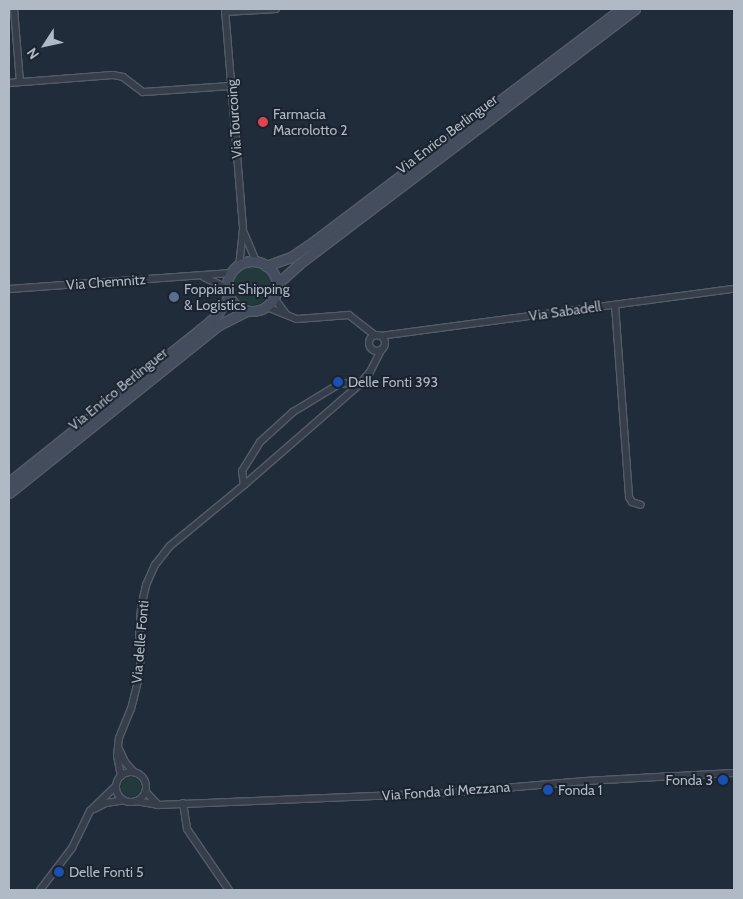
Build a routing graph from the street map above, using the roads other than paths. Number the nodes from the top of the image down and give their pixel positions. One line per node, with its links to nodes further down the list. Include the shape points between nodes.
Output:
1 (14, 9): 6 (street)
2 (276, 9): 5 (street)
3 (621, 9): 12 (main road, Via Enrico Berlinguer, via 309,245 291,257)
4 (635, 9): 15 (main road, Via Enrico Berlinguer)
5 (225, 10): 8 (street, Via Tourcoing)
6 (20, 82): 7 (street); 8 (street, via 118,75 143,92)
7 (9, 83)
8 (231, 86): 9 (street, Via Tourcoing)
9 (243, 229): 10 (street, Via Tourcoing); 11 (street, Via Tourcoing)
10 (256, 262): 11 (main road); 12 (main road)
11 (238, 265): 13 (main road, Via Enrico Berlinguer)
12 (266, 266): 15 (main road, via 274,274)
13 (231, 273): 14 (street, Via Chemnitz); 18 (main road, Via Enrico Berlinguer)
14 (202, 277): 16 (street, Via Chemnitz); 18 (street, Via Chemnitz)
15 (277, 284): 19 (main road)
16 (9, 289)
17 (734, 289): 20 (street, Via Sabadell)
18 (228, 292): 22 (main road, via 236,306); 28 (main road, Via Enrico Berlinguer, via 216,316)
19 (274, 298): 21 (main road); 23 (street)
20 (614, 305): 24 (street, Via Sabadell); 31 (street, via 629,496 632,502)
21 (267, 306): 22 (main road, Via Enrico Berlinguer, via 257,311); 23 (street)
22 (246, 311): 30 (main road, Via Enrico Berlinguer, via 220,325)
23 (287, 315): 25 (street, via 300,319 346,315)
24 (396, 334): 25 (street, Via Sabadell); 26 (street)
25 (375, 337): 26 (street); 26 (street, via 369,345)
26 (380, 348): 27 (street, Via delle Fonti, via 367,376)
27 (359, 385): 29 (street, Via delle Fonti); 29 (street, via 339,384 293,412 260,442 242,471)
28 (9, 482)
29 (244, 485): 32 (street, Via delle Fonti, via 170,546 155,565 141,607 138,681)
30 (9, 493)
31 (641, 505)
32 (118, 748): 33 (street); 35 (street, Via delle Fonti)
33 (134, 772): 35 (street); 37 (street, via 144,779)
34 (734, 772): 40 (street, Via Fonda di Mezzana, via 446,793)
35 (121, 776): 36 (street)
36 (116, 786): 38 (street); 42 (street)
37 (146, 792): 39 (street); 41 (street)
38 (124, 800): 39 (street); 42 (street, via 106,803)
39 (136, 801): 41 (street, Via Fonda di Mezzana)
40 (183, 803): 41 (street, Via Fonda di Mezzana); 44 (street, via 187,829)
41 (158, 806)
42 (90, 811): 43 (street, via 72,848)
43 (40, 890)
44 (229, 890)

